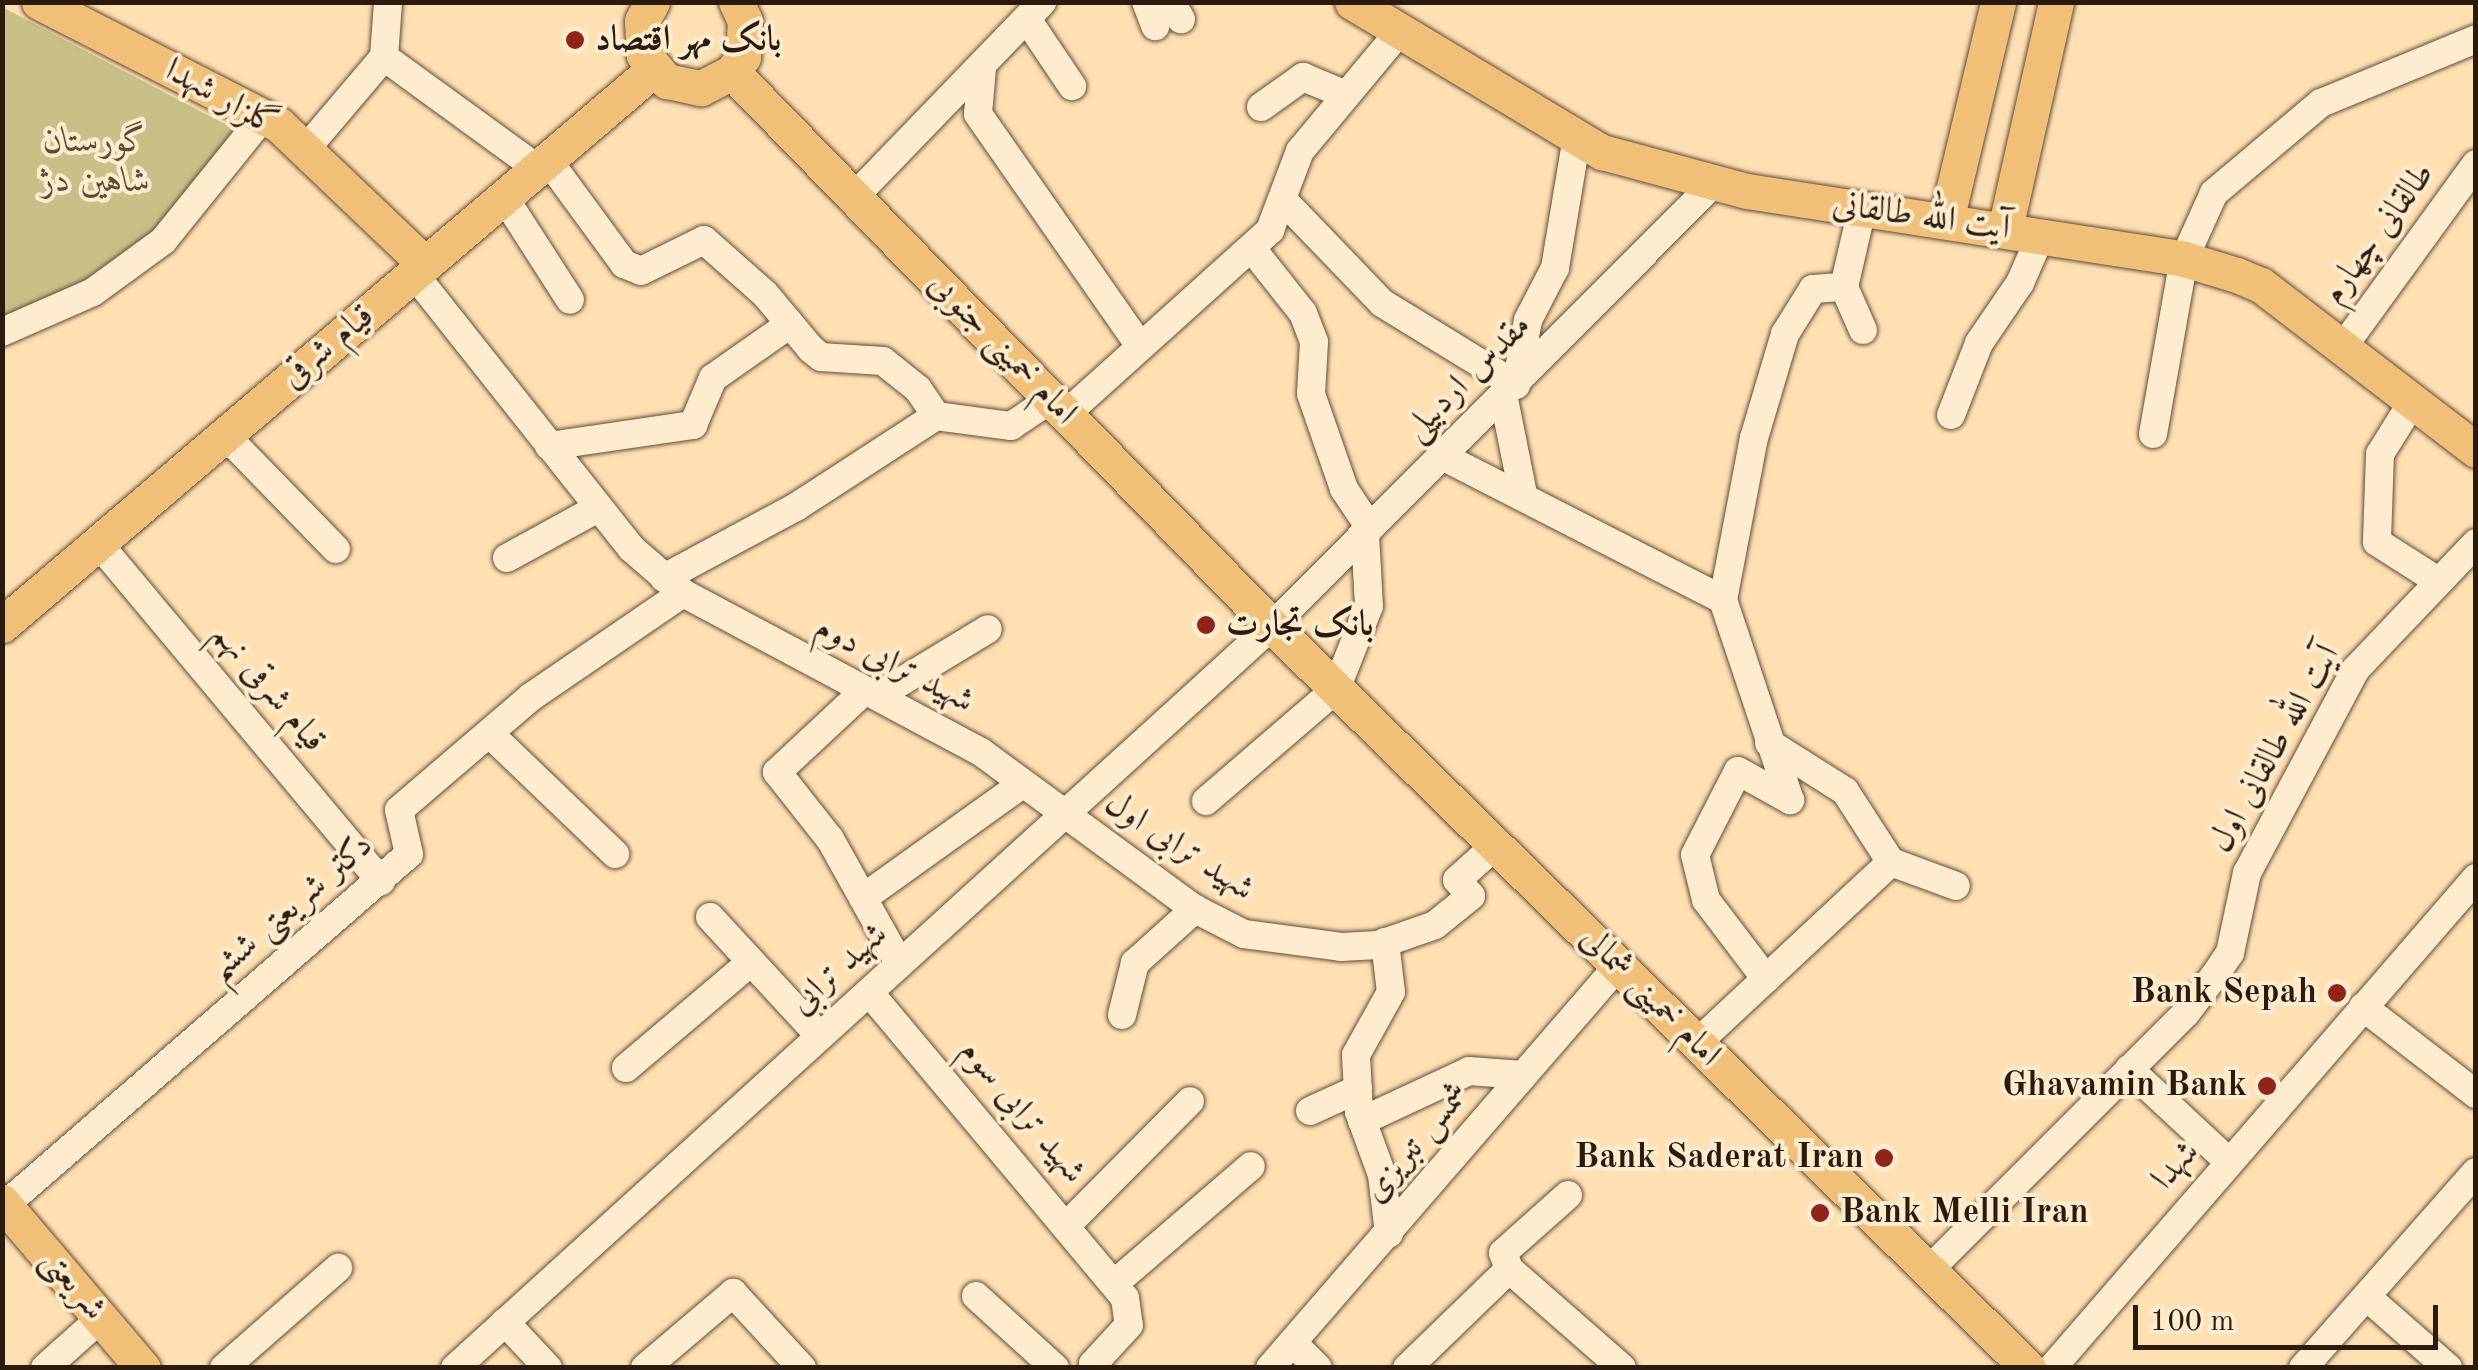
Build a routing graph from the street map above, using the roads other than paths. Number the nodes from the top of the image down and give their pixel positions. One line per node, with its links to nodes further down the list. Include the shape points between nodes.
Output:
1 (39, 2): 18 (main road, گلزار شهدا)
2 (388, 2): 11 (street)
3 (1352, 2): 9 (main road, آیت الله طالقانی)
4 (1998, 2): 28 (main road)
5 (2056, 2): 29 (main road)
6 (649, 3): 13 (main road, via 640,38)
7 (738, 3): 14 (main road, via 747,39)
8 (1034, 11): 12 (street); 15 (street)
9 (1400, 31): 16 (street); 19 (main road, آیت الله طالقانی)
10 (2476, 39): 32 (street, via 2321,103 2214,193)
11 (384, 57): 20 (street); 21 (street)
12 (982, 68): 24 (street); 39 (street, via 978,114)
13 (653, 70): 14 (main road, via 666,81 701,88); 21 (main road, قیام شرقی)
14 (732, 72): 24 (main road, امام خمینی جنوبی)
15 (1072, 86)
16 (1344, 94): 17 (street, via 1303,76); 26 (street, via 1300,152)
17 (1262, 107)
18 (263, 117): 20 (main road, گلزار شهدا); 38 (street, via 162,241 93,292)
19 (1577, 138): 23 (main road, آیت الله طالقانی, via 1602,152); 41 (street, via 1554,268 1528,320)
20 (305, 150): 33 (main road, گلزار شهدا)
21 (542, 164): 25 (main road, قیام شرقی); 36 (street, via 624,264 642,271 704,240)
22 (2476, 164): 40 (street, طالقانی چهارم)
23 (1714, 182): 27 (main road, آیت الله طالقانی); 41 (street, مقدس اردبیلی)
24 (854, 196): 43 (main road, امام خمینی جنوبی)
25 (504, 197): 33 (main road, قیام شرقی); 35 (street)
26 (1284, 201): 31 (street); 41 (street, via 1382,303)
27 (1862, 208): 28 (main road, آیت الله طالقانی); 34 (street)
28 (1946, 221): 29 (main road, آیت الله طالقانی)
29 (2005, 229): 30 (main road, آیت الله طالقانی)
30 (2040, 236): 32 (main road, آیت الله طالقانی); 44 (street, via 2020,283 1979,343)
31 (1253, 250): 39 (street); 53 (street, via 1303,312 1314,342 1312,394 1344,489)
32 (2184, 259): 40 (main road, آیت الله طالقانی, via 2261,286); 46 (street)
33 (419, 269): 47 (main road, قیام شرقی); 48 (street, شهید ترابی دوم)
34 (1844, 288): 37 (street); 60 (street, via 1813,288 1785,334 1754,438)
35 (570, 300)
36 (790, 324): 45 (street, via 821,356 883,361 918,389); 48 (street, via 713,378 692,425)
37 (1862, 330)
38 (2, 332)
39 (1140, 346): 43 (street)
40 (2343, 348): 42 (main road, آیت الله طالقانی)
41 (1509, 390): 50 (street, مقدس اردبیلی); 51 (street)
42 (2413, 401): 49 (main road, آیت الله طالقانی); 58 (street, via 2380,454 2377,542)
43 (1058, 406): 45 (street, via 1010,426); 62 (main road, امام خمینی جنوبی)
44 (1951, 414)
45 (936, 416): 59 (street, دکتر شریعتی ششم)
46 (2153, 434)
47 (225, 435): 54 (main road, قیام شرقی); 56 (street)
48 (549, 446): 52 (street, شهید ترابی دوم)
49 (2476, 450)
50 (1442, 456): 51 (street); 53 (street, مقدس اردبیلی)
51 (1523, 494): 60 (street)
52 (598, 508): 57 (street); 59 (street, شهید ترابی دوم)
53 (1368, 531): 62 (street, مقدس اردبیلی); 64 (street, via 1369,606)
54 (98, 543): 61 (main road, قیام شرقی); 75 (street, قیام شرقی نهم)
55 (2476, 543): 58 (street, آیت الله طالقانی اول)
56 (336, 549)
57 (507, 558)
58 (2438, 581): 91 (street, آیت الله طالقانی اول, via 2419,609 2390,628 2356,668 2246,873 2230,953)
59 (673, 586): 65 (street, شهید ترابی دوم); 66 (street, دکتر شریعتی ششم)
60 (1724, 600): 67 (street)
61 (2, 625)
62 (1272, 626): 64 (main road, امام خمینی شمالی); 70 (street, شهید ترابی)
63 (988, 629): 65 (street)
64 (1336, 688): 69 (street); 71 (main road, امام خمینی شمالی)
65 (871, 693): 68 (street, شهید ترابی دوم, via 980,752); 77 (street, via 777,772 830,839)
66 (490, 735): 72 (street); 75 (street, دکتر شریعتی ششم, via 399,810 412,848)
67 (1769, 743): 73 (street, via 1845,791); 84 (street, via 1790,800 1738,771 1695,854 1706,900)
68 (1021, 785): 70 (street, شهید ترابی دوم); 77 (street)
69 (1206, 801)
70 (1062, 816): 78 (street, شهید ترابی اول); 82 (street, شهید ترابی)
71 (1496, 845): 80 (street, شهید ترابی اول, via 1457,880 1470,896 1436,924); 83 (main road, امام خمینی شمالی)
72 (615, 854)
73 (1891, 862): 76 (street); 84 (street)
74 (2476, 878): 86 (street, شهدا)
75 (380, 881): 102 (street, دکتر شریعتی ششم)
76 (1956, 886)
77 (863, 898): 82 (street)
78 (1195, 909): 80 (street, شهید ترابی اول, via 1244,934 1340,947); 87 (street, via 1135,963)
79 (710, 916): 81 (street)
80 (1385, 942): 93 (street, via 1391,992 1356,1055)
81 (751, 962): 88 (street); 90 (street)
82 (900, 964): 85 (street, شهید ترابی)
83 (1618, 966): 89 (main road, امام خمینی شمالی); 92 (street, شمس تبریزی)
84 (1766, 979): 89 (street)
85 (869, 992): 88 (street, شهید ترابی); 103 (street, شهید ترابی سوم)
86 (2363, 1008): 94 (street); 98 (street, شهدا)
87 (1122, 1014)
88 (820, 1036): 112 (street, شهید ترابی)
89 (1698, 1043): 107 (main road, امام خمینی شمالی)
90 (626, 1068)
91 (2129, 1069): 98 (street); 107 (street, آیت الله طالقانی اول)
92 (1523, 1075): 97 (street, via 1469,1071); 104 (street, شمس تبریزی)
93 (1358, 1089): 96 (street); 97 (street)
94 (2476, 1094)
95 (1190, 1100): 103 (street)
96 (1310, 1112)
97 (1362, 1121): 104 (street, via 1382,1175)
98 (2230, 1162): 128 (street, شهدا)
99 (1251, 1166): 108 (street)
100 (2476, 1172): 110 (street)
101 (1568, 1195): 106 (street, via 1502,1253)
102 (4, 1203): 111 (main road, شریعتی)
103 (1068, 1224): 108 (street, شهید ترابی سوم)
104 (1389, 1234): 113 (street, شمس تبریزی)
105 (338, 1268): 118 (street)
106 (1509, 1269): 114 (street); 126 (street)
107 (1929, 1270): 127 (main road, امام خمینی شمالی)
108 (1115, 1283): 115 (street, via 1132,1310 1116,1343)
109 (976, 1296): 123 (street)
110 (2367, 1297): 129 (street); 130 (street)
111 (102, 1318): 116 (street); 117 (main road, شریعتی)
112 (505, 1322): 119 (street, شهید ترابی); 120 (street)
113 (1293, 1343): 124 (street, شمس تبریزی); 125 (street)
114 (1605, 1362)
115 (1092, 1366)
116 (44, 1368)
117 (143, 1368)
118 (224, 1368)
119 (455, 1368)
120 (548, 1368)
121 (645, 1368): 122 (street, via 733,1293)
122 (802, 1368)
123 (1055, 1368)
124 (1270, 1368)
125 (1318, 1368)
126 (1407, 1368)
127 (2028, 1368)
128 (2052, 1368)
129 (2303, 1368)
130 (2448, 1368)

